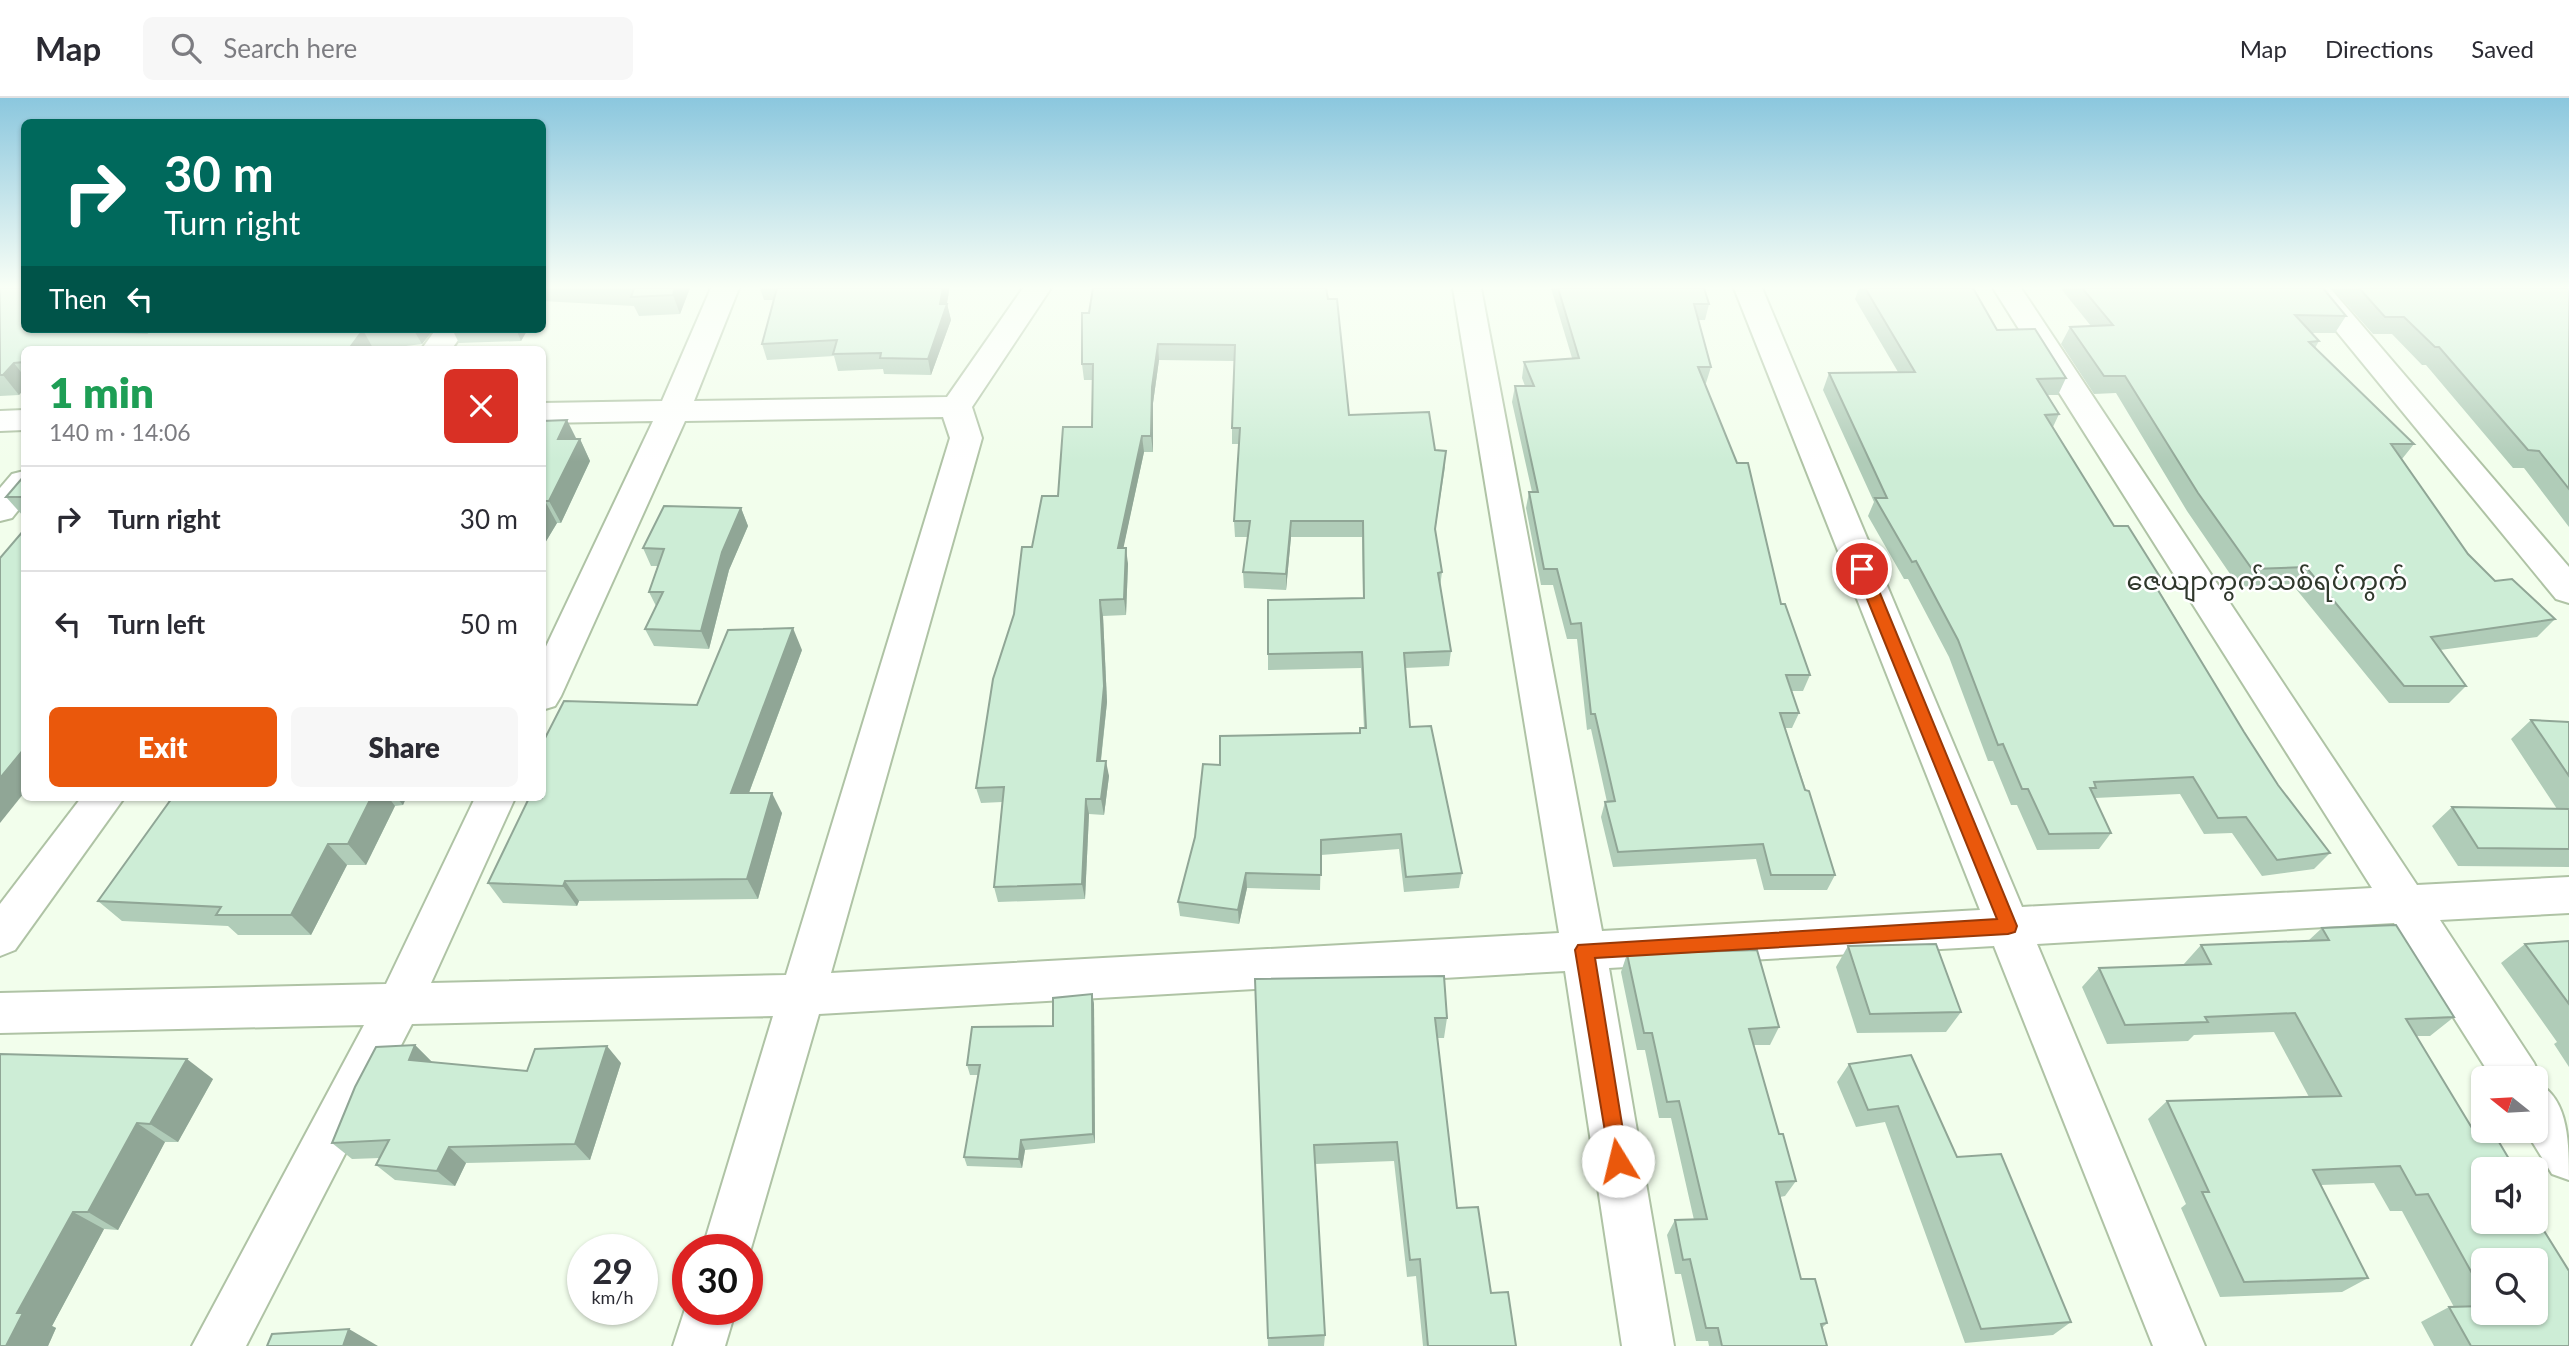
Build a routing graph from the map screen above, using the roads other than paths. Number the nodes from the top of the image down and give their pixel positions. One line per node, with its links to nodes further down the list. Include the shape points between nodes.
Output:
1 (701, 346): 8 (street)
2 (997, 346): 7 (street)
3 (1478, 346): 22 (street)
4 (1772, 346): 20 (street)
5 (2045, 346): 19 (street)
6 (2364, 346): 14 (street)
7 (956, 407): 8 (street); 23 (street, via 966,438)
8 (674, 411): 9 (street); 15 (street)
9 (546, 413)
10 (21, 420): 11 (street)
11 (0, 421)
12 (21, 486): 13 (street)
13 (0, 510)
14 (2569, 590)
15 (546, 686)
16 (102, 801): 21 (street)
17 (494, 801): 24 (street)
18 (2569, 895): 19 (street)
19 (2406, 905): 20 (street); 26 (street)
20 (2008, 926): 22 (street); 34 (street)
21 (0, 937)
22 (1584, 950): 23 (street); 33 (street)
23 (802, 995): 24 (street); 29 (street)
24 (399, 1004): 25 (street); 31 (street)
25 (0, 1013)
26 (2510, 1066)
27 (2548, 1124): 28 (street)
28 (2569, 1157)
29 (732, 1234)
30 (705, 1325): 32 (street)
31 (218, 1346)
32 (699, 1346)
33 (1648, 1346)
34 (2179, 1346)

